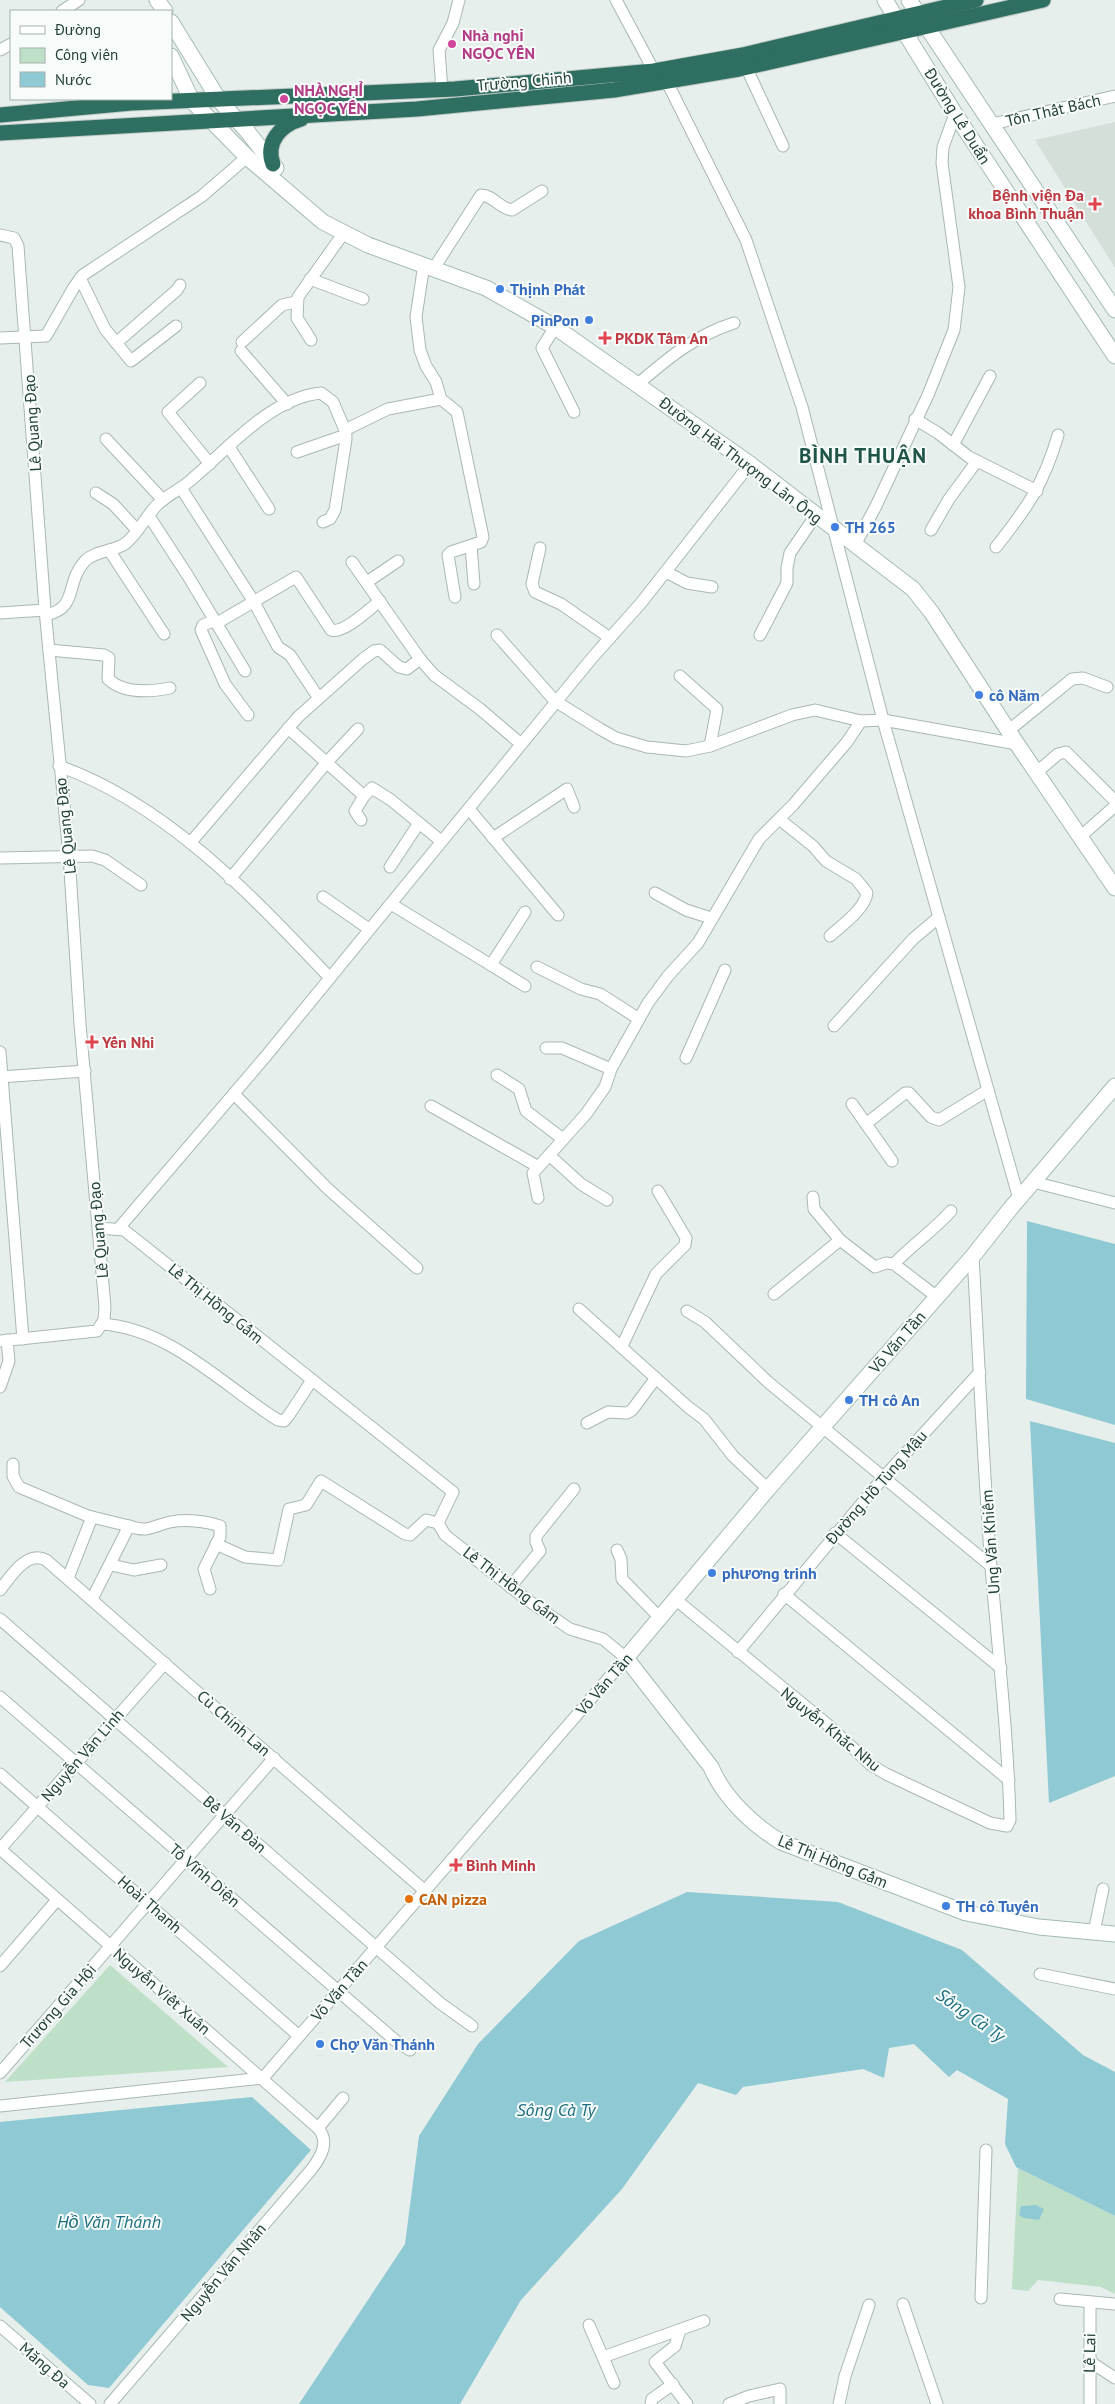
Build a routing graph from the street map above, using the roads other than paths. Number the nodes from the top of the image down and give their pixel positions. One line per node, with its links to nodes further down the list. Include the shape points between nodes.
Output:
1 (79, 0): 8 (street)
2 (459, 0): 16 (street, via 453,23 439,50)
3 (616, 0): 14 (street)
4 (885, 0): 11 (street, Đường Lê Duẩn)
5 (910, 0): 9 (street, Đường Lê Duẩn)
6 (976, 0): 9 (highway, Trường Chinh)
7 (1043, 0): 9 (highway, Trường Chinh)
8 (64, 10)
9 (923, 20): 11 (highway, Trường Chinh); 26 (street, Đường Lê Duẩn)
10 (172, 24): 18 (street, Đường Hải Thượng Lãn Ông)
11 (901, 25): 13 (highway, Trường Chinh); 14 (highway, Trường Chinh); 21 (street, Đường Lê Duẩn)
12 (172, 58): 20 (street, Đường Hải Thượng Lãn Ông)
13 (746, 67): 15 (highway, Trường Chinh); 28 (street)
14 (654, 71): 16 (highway, Trường Chinh)
15 (667, 82): 23 (highway, Trường Chinh, via 427,108); 74 (street, via 746,240 802,407)
16 (442, 90): 18 (highway, Trường Chinh)
17 (1115, 96): 26 (street, Tôn Thất Bách)
18 (219, 100): 20 (highway, Trường Chinh); 24 (street, Đường Hải Thượng Lãn Ông)
19 (135, 101): 20 (highway, Trường Chinh); 22 (highway, Trường Chinh)
20 (192, 101): 25 (street, Đường Hải Thượng Lãn Ông)
21 (955, 114): 49 (street, Đường Lê Duẩn); 56 (street, via 943,147 942,163 950,238 958,274 957,313 948,348)
22 (0, 115)
23 (316, 115): 24 (highway, Trường Chinh); 30 (highway, via 294,121 275,137 269,153)
24 (237, 120): 25 (highway, Trường Chinh); 30 (street, Đường Hải Thượng Lãn Ông)
25 (212, 121): 27 (highway, Trường Chinh); 29 (street, Đường Hải Thượng Lãn Ông)
26 (992, 124): 41 (street, Đường Lê Duẩn)
27 (0, 133)
28 (783, 146)
29 (247, 157): 32 (street, Đường Hải Thượng Lãn Ông); 36 (street, via 202,196)
30 (273, 164): 32 (street, Đường Hải Thượng Lãn Ông)
31 (542, 191): 35 (street, via 512,210 481,195)
32 (300, 202): 33 (street, Đường Hải Thượng Lãn Ông)
33 (343, 234): 35 (street, Đường Hải Thượng Lãn Ông); 37 (street)
34 (0, 235): 45 (street, Lê Quang Đạo, via 14,238 18,246)
35 (429, 266): 44 (street, Đường Hải Thượng Lãn Ông, via 486,288); 53 (street, via 418,296 418,337 424,362)
36 (80, 278): 45 (street, via 49,333 44,337); 48 (street, via 101,323)
37 (310, 279): 39 (street); 40 (street)
38 (180, 285): 48 (street)
39 (363, 299)
40 (296, 302): 47 (street, via 297,318); 54 (street, via 282,305 242,346)
41 (1115, 310)
42 (734, 323): 52 (street, via 690,343)
43 (176, 326): 48 (street, via 131,361)
44 (555, 327): 52 (street, Đường Hải Thượng Lãn Ông); 55 (street, via 542,348)
45 (26, 336): 46 (street); 92 (street, Lê Quang Đạo)
46 (0, 338)
47 (311, 340)
48 (116, 344)
49 (1115, 356)
50 (990, 376): 60 (street)
51 (200, 383): 64 (street, via 168,412)
52 (638, 384): 65 (street, Đường Hải Thượng Lãn Ông)
53 (441, 399): 57 (street, via 388,409); 78 (street, via 456,412 484,538)
54 (286, 404): 57 (street, via 313,394 326,395 336,408); 61 (street)
55 (574, 412)
56 (915, 419): 60 (street); 77 (street)
57 (346, 433): 62 (street); 73 (street, via 335,510 330,519)
58 (1058, 435): 67 (street, via 1049,467)
59 (106, 439): 69 (street)
60 (954, 445): 63 (street)
61 (229, 447): 64 (street); 70 (street)
62 (297, 452)
63 (977, 461): 67 (street); 76 (street)
64 (210, 464): 66 (street)
65 (750, 464): 71 (street, Đường Hải Thượng Lãn Ông); 84 (street)
66 (181, 488): 69 (street); 90 (street)
67 (1037, 491): 79 (street, via 1024,513)
68 (96, 493): 75 (street, via 113,504)
69 (163, 500): 72 (street)
70 (270, 509)
71 (816, 515): 74 (street, Đường Hải Thượng Lãn Ông); 96 (street, via 790,553 787,583)
72 (148, 516): 75 (street); 93 (street)
73 (323, 522)
74 (832, 528): 77 (street, Đường Hải Thượng Lãn Ông); 107 (street)
75 (137, 530): 81 (street, via 125,543)
76 (931, 530)
77 (855, 545): 111 (street, Đường Hải Thượng Lãn Ông, via 919,595)
78 (471, 546): 86 (street); 88 (street, via 448,555)
79 (996, 547)
80 (540, 548): 97 (street, via 532,584 535,592 561,604)
81 (109, 550): 92 (street, via 84,562 74,576 68,602 63,608 58,612); 94 (street)
82 (398, 561): 85 (street)
83 (352, 562): 85 (street)
84 (666, 572): 87 (street, via 694,585); 97 (street)
85 (367, 582): 89 (street)
86 (474, 584)
87 (712, 587)
88 (455, 597)
89 (380, 601): 90 (street, via 346,627 335,631 327,626 296,577); 99 (street)
90 (254, 602): 93 (street); 104 (street, via 278,647 290,655)
91 (0, 613): 92 (street)
92 (45, 613): 98 (street, Lê Quang Đạo)
93 (215, 622): 100 (street); 106 (street, via 203,625 201,630 225,684)
94 (164, 634)
95 (497, 635): 105 (street)
96 (760, 635)
97 (610, 638): 105 (street)
98 (49, 650): 103 (street, via 104,655 109,658 108,679 124,687 150,691); 115 (street, Lê Quang Đạo)
99 (420, 659): 104 (street, via 411,668 403,669 377,650); 112 (street, via 434,675)
100 (246, 671)
101 (680, 676): 113 (street, via 717,709)
102 (1107, 686): 111 (street, via 1083,678 1072,679)
103 (170, 688)
104 (318, 698): 109 (street)
105 (556, 701): 112 (street); 113 (street, via 600,729 639,745 686,751)
106 (248, 716)
107 (883, 720): 108 (street); 111 (street); 140 (street)
108 (861, 722): 113 (street, via 820,710 808,711); 122 (street)
109 (288, 728): 114 (street); 128 (street)
110 (358, 729): 114 (street)
111 (1013, 738): 116 (street, Đường Hải Thượng Lãn Ông)
112 (521, 744): 121 (street)
113 (710, 746)
114 (327, 762): 117 (street); 132 (street)
115 (59, 766): 128 (street, via 106,787); 129 (street, Lê Quang Đạo)
116 (1037, 772): 118 (street, via 1058,754 1066,752); 125 (street, Đường Hải Thượng Lãn Ông)
117 (364, 796): 123 (street, via 355,811); 124 (street, via 372,788)
118 (1115, 802)
119 (1115, 806): 125 (street)
120 (574, 807): 126 (street, via 567,789)
121 (469, 809): 126 (street); 127 (street)
122 (779, 819): 141 (street, via 760,839); 143 (street, via 813,846 826,862 856,879 867,893 866,899)
123 (361, 820)
124 (419, 823): 127 (street); 131 (street)
125 (1080, 837): 134 (street, Đường Hải Thượng Lãn Ông)
126 (493, 838): 139 (street)
127 (442, 841): 137 (street)
128 (191, 842): 132 (street)
129 (69, 855): 130 (street); 133 (street, via 105,860); 155 (street, Lê Quang Đạo)
130 (0, 858)
131 (390, 868)
132 (230, 879): 147 (street)
133 (141, 885)
134 (1115, 888)
135 (655, 893): 141 (street, via 686,910)
136 (323, 896): 142 (street)
137 (391, 904): 142 (street); 144 (street)
138 (525, 912): 144 (street)
139 (558, 915)
140 (939, 917): 150 (street, via 913,939); 159 (street)
141 (711, 918): 149 (street, via 698,943 658,989)
142 (369, 929): 147 (street)
143 (830, 936)
144 (491, 965): 148 (street)
145 (537, 967): 149 (street, via 581,990 600,994)
146 (725, 970): 153 (street)
147 (330, 978): 160 (street)
148 (525, 986)
149 (639, 1019): 154 (street)
150 (834, 1026)
151 (546, 1048): 154 (street, via 562,1048)
152 (0, 1052): 157 (street)
153 (686, 1058)
154 (611, 1069): 164 (street, via 605,1087)
155 (85, 1071): 157 (street); 176 (street, Lê Quang Đạo)
156 (497, 1075): 164 (street, via 519,1089 526,1111)
157 (1, 1077): 187 (street)
158 (1115, 1086): 168 (street, Võ Văn Tần)
159 (988, 1090): 163 (street, via 939,1120 931,1117 909,1093 905,1093); 172 (street)
160 (234, 1094): 177 (street); 181 (street, via 328,1189)
161 (852, 1104): 163 (street)
162 (431, 1106): 167 (street)
163 (867, 1123): 166 (street)
164 (563, 1139): 165 (street)
165 (549, 1155): 167 (street); 173 (street, via 580,1184)
166 (892, 1161)
167 (538, 1166): 171 (street, via 533,1173)
168 (1033, 1182): 172 (street, Võ Văn Tần); 174 (street)
169 (658, 1191): 189 (street, via 686,1238 685,1245 656,1274)
170 (813, 1197): 178 (street, via 814,1208)
171 (538, 1198)
172 (1018, 1199): 179 (street, Võ Văn Tần)
173 (607, 1200)
174 (1115, 1203)
175 (951, 1211): 180 (street)
176 (99, 1228): 177 (street); 186 (street, Lê Quang Đạo, via 105,1307)
177 (119, 1228): 192 (street, Lê Thị Hồng Gấm)
178 (840, 1240): 180 (street, via 875,1267); 182 (street)
179 (973, 1256): 183 (street, Võ Văn Tần); 190 (street, Ung Văn Khiêm)
180 (894, 1264): 183 (street)
181 (417, 1268)
182 (774, 1294)
183 (937, 1297): 195 (street, Võ Văn Tần)
184 (579, 1309): 189 (street)
185 (687, 1311): 195 (street, via 705,1322 768,1382)
186 (102, 1324): 187 (street, via 92,1332); 192 (street, via 123,1326 174,1348 278,1420 284,1421)
187 (23, 1339): 188 (street)
188 (3, 1340): 193 (street, via 9,1361)
189 (622, 1346): 191 (street)
190 (980, 1372): 197 (street, Đường Hồ Tùng Mậu); 208 (street, Ung Văn Khiêm)
191 (656, 1378): 194 (street, via 632,1410 627,1413 608,1412); 199 (street, via 704,1419 733,1456)
192 (312, 1380): 201 (street, Lê Thị Hồng Gấm, via 453,1492)
193 (0, 1387)
194 (587, 1424)
195 (823, 1427): 197 (street); 199 (street, Võ Văn Tần)
196 (13, 1464): 200 (street, via 13,1476 19,1486)
197 (883, 1478): 203 (street, Đường Hồ Tùng Mậu); 208 (street)
198 (574, 1489): 211 (street, via 536,1536 540,1551)
199 (768, 1489): 215 (street, Võ Văn Tần)
200 (92, 1517): 202 (street); 209 (street)
201 (438, 1523): 204 (street, via 426,1520 410,1535 405,1534 321,1482 306,1504 289,1509 278,1560 245,1557); 211 (street, Lê Thị Hồng Gấm, via 445,1535)
202 (129, 1526): 204 (street, via 145,1530 173,1521 213,1523 222,1531); 206 (street)
203 (836, 1533): 213 (street, Đường Hồ Tùng Mậu); 221 (street)
204 (216, 1544): 212 (street, via 204,1569)
205 (617, 1550): 216 (street, via 622,1579)
206 (111, 1565): 207 (street, via 134,1570); 214 (street)
207 (160, 1566)
208 (991, 1566): 221 (street, Ung Văn Khiêm)
209 (68, 1578): 210 (street, Cù Chính Lan, via 42,1557 32,1557); 214 (street, Cù Chính Lan)
210 (2, 1584)
211 (510, 1587): 219 (street, Lê Thị Hồng Gấm, via 570,1628 603,1639)
212 (210, 1589)
213 (784, 1594): 218 (street, Đường Hồ Tùng Mậu); 227 (street)
214 (92, 1598): 220 (street, Cù Chính Lan)
215 (675, 1599): 216 (street, Võ Văn Tần); 218 (street, Nguyễn Khắc Nhu)
216 (660, 1618): 219 (street, Võ Văn Tần)
217 (0, 1619): 223 (street, Bế Văn Đàn)
218 (738, 1652): 230 (street, Nguyễn Khắc Nhu, via 878,1770 990,1823)
219 (626, 1658): 234 (street, Võ Văn Tần); 237 (street, Lê Thị Hồng Gấm, via 711,1767 723,1789 756,1824 781,1842 966,1913 1039,1927)
220 (165, 1663): 223 (street, Nguyễn Văn Linh); 224 (street, Cù Chính Lan)
221 (1001, 1668): 227 (street, Ung Văn Khiêm)
222 (0, 1697): 225 (street, Tô Vĩnh Diện)
223 (114, 1718): 225 (street, Nguyễn Văn Linh); 229 (street, Bế Văn Đàn)
224 (274, 1758): 229 (street, Trương Gia Hội); 234 (street, Cù Chính Lan)
225 (75, 1762): 228 (street, Nguyễn Văn Linh); 232 (street, Tô Vĩnh Diện)
226 (0, 1774): 228 (street, Hoài Thanh)
227 (1009, 1780): 230 (street, Ung Văn Khiêm, via 1010,1820)
228 (37, 1806): 231 (street, Nguyễn Văn Linh); 236 (street, Hoài Thanh)
229 (225, 1816): 232 (street, Trương Gia Hội); 240 (street, Bế Văn Đàn)
230 (1006, 1826)
231 (0, 1849): 235 (street, Nguyễn Viết Xuân)
232 (187, 1859): 236 (street, Trương Gia Hội); 244 (street, Tô Vĩnh Diện)
233 (1103, 1889): 237 (street)
234 (425, 1891): 240 (street, Võ Văn Tần)
235 (57, 1900): 239 (street, Nguyễn Viết Xuân); 241 (street)
236 (149, 1902): 239 (street, Trương Gia Hội); 246 (street, Hoài Thanh)
237 (1094, 1932): 238 (street, Lê Thị Hồng Gấm)
238 (1115, 1934)
239 (110, 1947): 248 (street, Trương Gia Hội); 249 (street, Nguyễn Viết Xuân)
240 (376, 1948): 244 (street, Võ Văn Tần); 245 (street, Bế Văn Đàn)
241 (0, 1966)
242 (1040, 1974): 243 (street)
243 (1115, 1989)
244 (339, 1991): 246 (street, Võ Văn Tần); 247 (street, Tô Vĩnh Diện, via 396,2042)
245 (472, 2026)
246 (300, 2036): 249 (street, Võ Văn Tần)
247 (410, 2050)
248 (0, 2073)
249 (263, 2078): 251 (street); 252 (street, Nguyễn Viết Xuân)
250 (343, 2098): 252 (street)
251 (0, 2106)
252 (320, 2132): 270 (street, Nguyễn Văn Nhân, via 323,2151 311,2170)
253 (986, 2150): 254 (street)
254 (981, 2298)
255 (1060, 2299): 256 (street)
256 (1090, 2302): 258 (street); 265 (street, Lê Lai)
257 (903, 2304): 276 (street)
258 (1115, 2304)
259 (869, 2305): 275 (street)
260 (704, 2321): 263 (street)
261 (0, 2326): 269 (street, Măng Đa)
262 (589, 2326): 264 (street)
263 (680, 2330): 264 (street); 268 (street, via 674,2346 655,2362)
264 (603, 2357): 267 (street)
265 (1089, 2361): 266 (street); 277 (street, Lê Lai)
266 (1115, 2378)
267 (614, 2383)
268 (673, 2384): 271 (street, via 650,2400); 272 (street)
269 (90, 2404)
270 (110, 2404)
271 (651, 2404)
272 (687, 2404)
273 (729, 2404): 274 (street, via 780,2389)
274 (780, 2404)
275 (839, 2404)
276 (937, 2404)
277 (1090, 2404)

